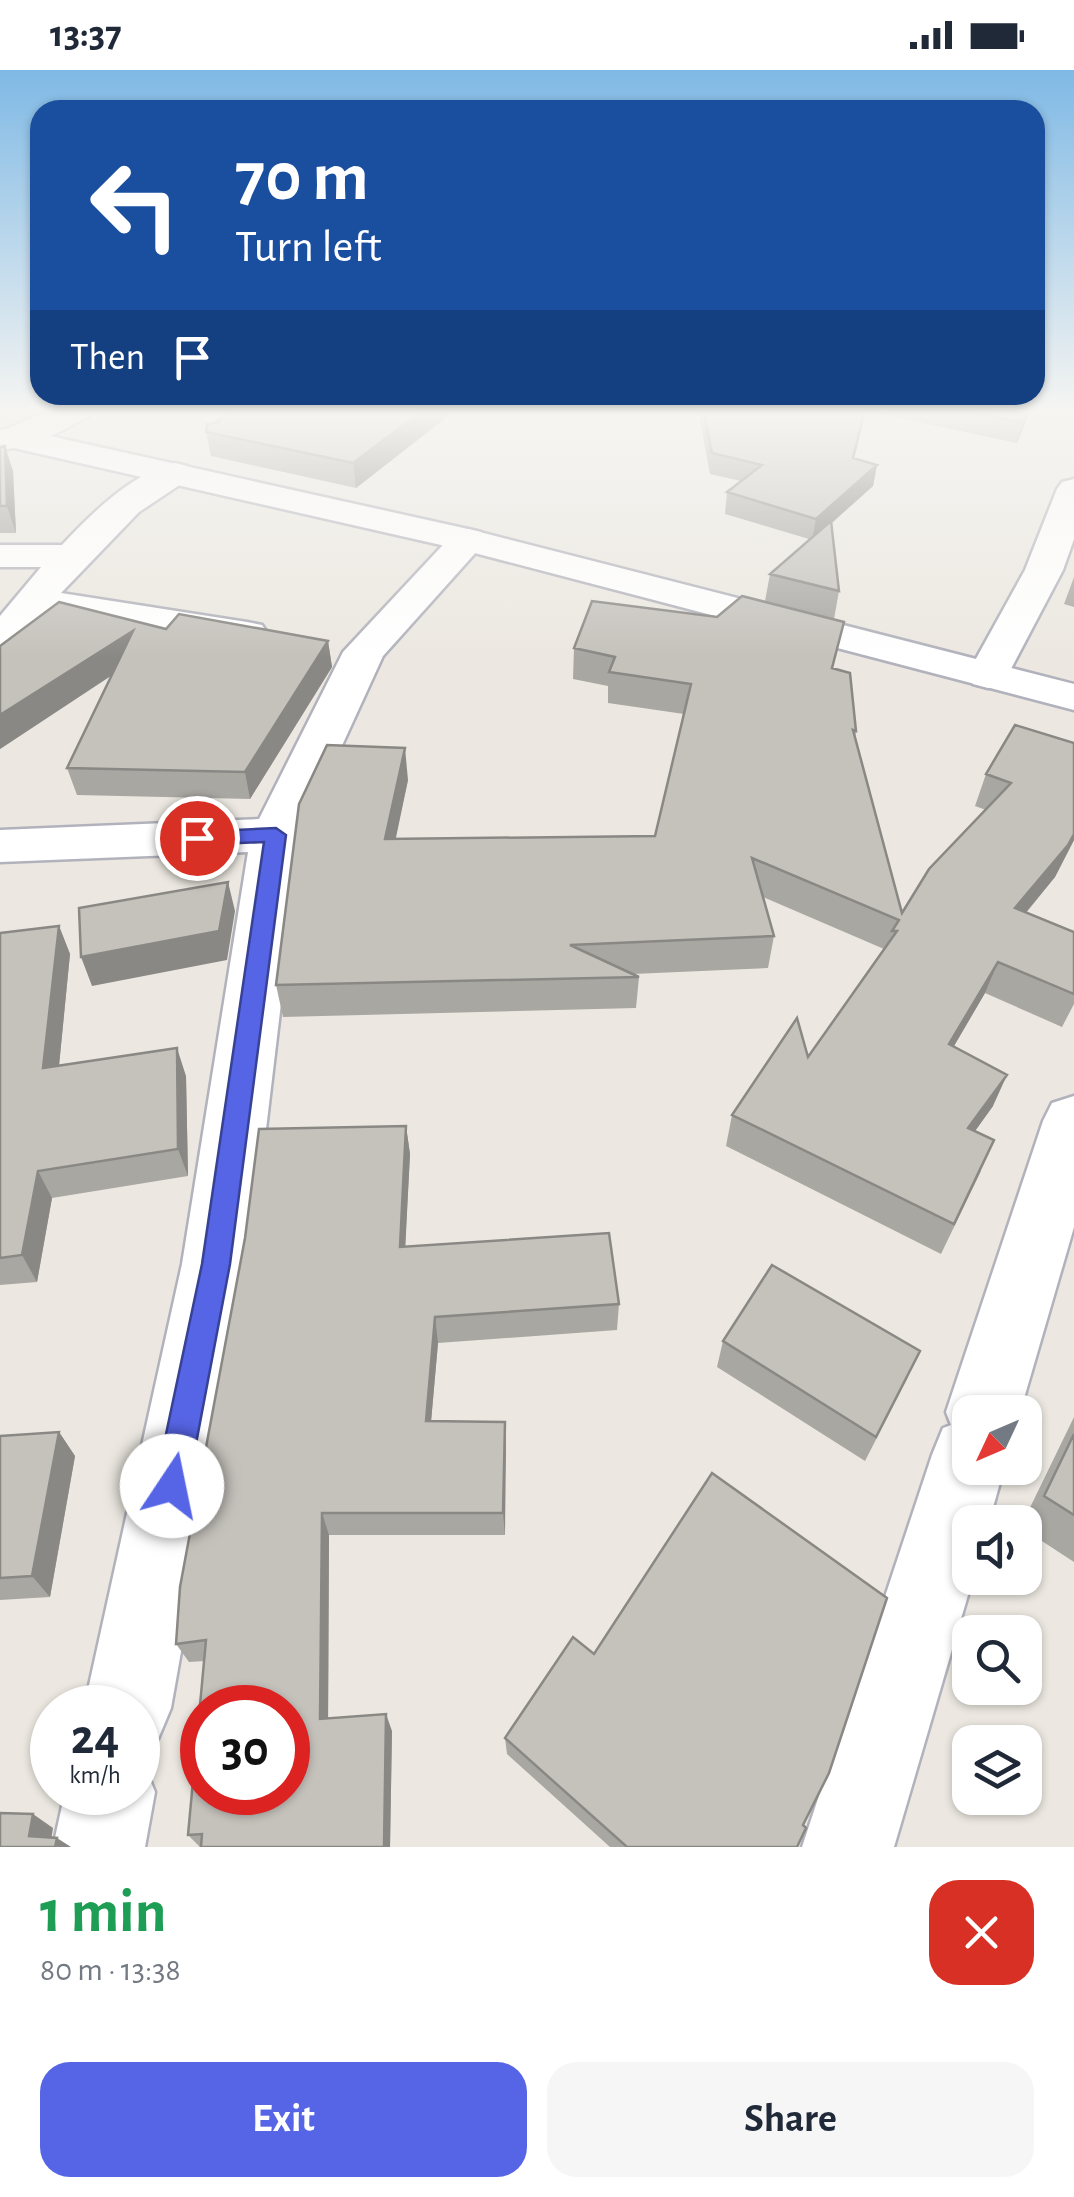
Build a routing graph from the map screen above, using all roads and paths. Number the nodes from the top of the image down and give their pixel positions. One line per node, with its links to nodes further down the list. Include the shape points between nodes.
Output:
1 (143, 492): 6 (street)
2 (258, 492): 4 (street)
3 (1073, 492): 10 (street, via 1044,570)
4 (468, 540): 9 (street); 10 (street)
5 (0, 556): 6 (street)
6 (74, 556): 7 (street)
7 (35, 601): 8 (street); 9 (street)
8 (0, 643)
9 (325, 646): 12 (street)
10 (988, 675): 11 (street)
11 (1074, 697)
12 (276, 835): 13 (street); 17 (street, via 216,1264)
13 (0, 846)
14 (1074, 1121): 15 (street)
15 (988, 1395)
16 (961, 1485): 20 (street)
17 (132, 1685)
18 (105, 1815): 19 (street)
19 (99, 1847)
20 (848, 1847)

